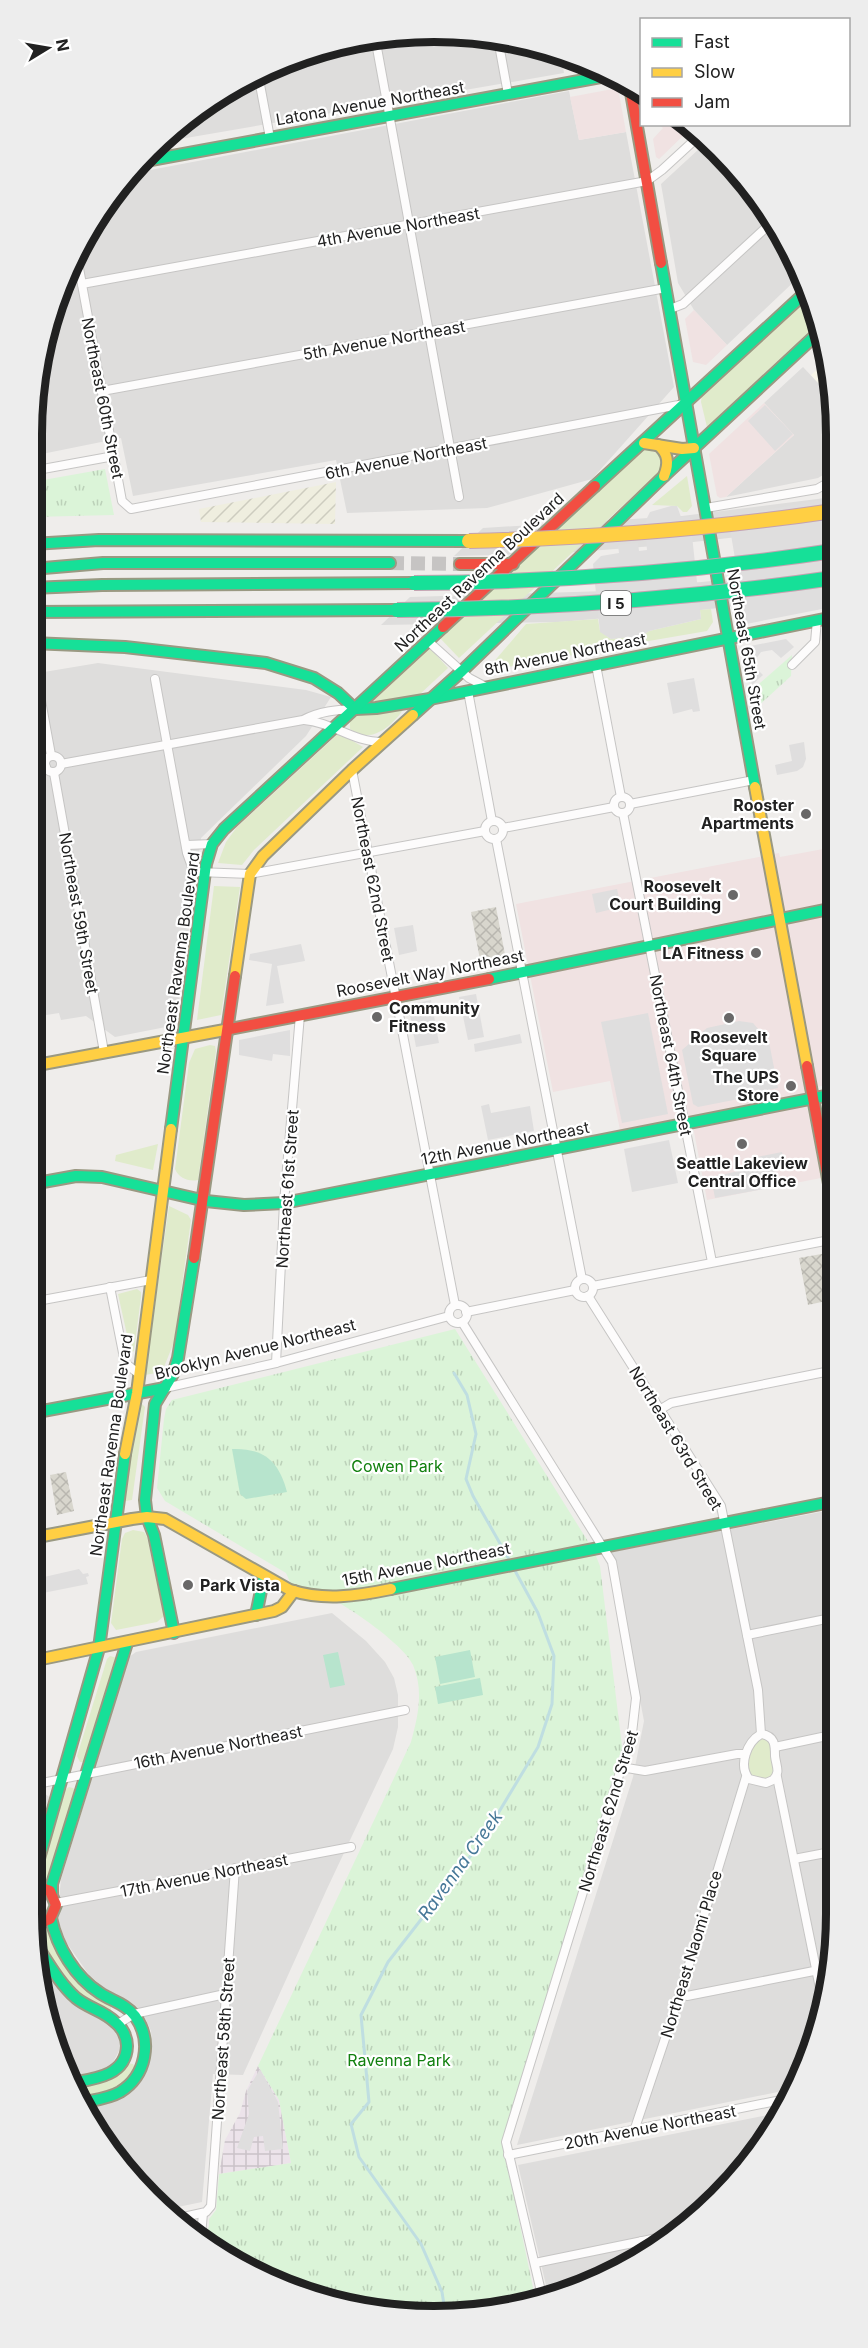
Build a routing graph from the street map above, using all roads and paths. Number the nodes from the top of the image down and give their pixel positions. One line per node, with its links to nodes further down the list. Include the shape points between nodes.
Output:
1 (377, 46): 7 (street)
2 (500, 48): 5 (street)
3 (597, 78): 5 (main road, Latona Avenue Northeast)
4 (260, 83): 8 (street)
5 (508, 94): 7 (main road, Latona Avenue Northeast)
6 (632, 96): 11 (main road, Northeast 65th Street)
7 (389, 116): 8 (main road, Latona Avenue Northeast); 12 (street)
8 (270, 138): 10 (main road, Latona Avenue Northeast)
9 (694, 141): 11 (street, 4th Avenue Northeast)
10 (158, 156)
11 (647, 181): 12 (street, 4th Avenue Northeast); 16 (main road, Northeast 65th Street)
12 (409, 225): 15 (street, 4th Avenue Northeast); 19 (street)
13 (767, 227): 18 (street, via 683,304)
14 (79, 268): 15 (street, Northeast 60th Street)
15 (82, 284): 21 (street, Northeast 60th Street)
16 (666, 288): 18 (main road, Northeast 65th Street); 19 (street, 5th Avenue Northeast)
17 (801, 297): 22 (main road, Northeast Ravenna Boulevard)
18 (670, 309): 22 (main road, Northeast 65th Street)
19 (428, 331): 21 (street, 5th Avenue Northeast); 25 (street)
20 (814, 338): 24 (main road)
21 (102, 391): 26 (street, Northeast 60th Street)
22 (686, 404): 23 (main road, Northeast Ravenna Boulevard); 24 (main road, Northeast 65th Street); 25 (street, 6th Avenue Northeast)
23 (650, 444): 24 (main road); 28 (main road, via 668,458); 38 (main road, Northeast Ravenna Boulevard)
24 (694, 448): 28 (main road); 32 (main road, Northeast 65th Street)
25 (450, 450): 30 (street); 31 (street, 6th Avenue Northeast, via 136,509)
26 (114, 456): 27 (street); 31 (street, Northeast 60th Street, via 122,501)
27 (42, 469)
28 (664, 476): 50 (main road)
29 (826, 484): 32 (street, via 817,489)
30 (459, 497)
31 (127, 507)
32 (706, 508): 45 (main road, Northeast 65th Street)
33 (826, 513): 34 (main road, bridge, via 648,533 469,541 99,540)
34 (42, 543)
35 (826, 552): 41 (main road, bridge, via 627,576 536,581)
36 (390, 564): 39 (main road, via 103,563)
37 (460, 564): 38 (main road)
38 (513, 564): 46 (main road, Northeast Ravenna Boulevard)
39 (42, 568)
40 (826, 579): 42 (main road, I 5, bridge, via 626,603 510,609)
41 (42, 588)
42 (42, 612)
43 (826, 618): 44 (main road, 8th Avenue Northeast)
44 (818, 620): 45 (main road, 8th Avenue Northeast); 49 (street, via 814,642)
45 (728, 638): 48 (main road, 8th Avenue Northeast); 67 (main road, Northeast 65th Street)
46 (429, 642): 50 (street); 56 (main road, Northeast Ravenna Boulevard)
47 (42, 643): 56 (main road, via 124,647 266,663 314,678)
48 (596, 665): 52 (main road, 8th Avenue Northeast); 68 (street)
49 (792, 665)
50 (462, 671): 52 (street); 54 (main road)
51 (155, 679): 60 (street)
52 (486, 687): 53 (main road, 8th Avenue Northeast)
53 (468, 691): 54 (main road, 8th Avenue Northeast); 72 (street)
54 (430, 699): 56 (main road, 8th Avenue Northeast); 59 (main road)
55 (42, 706): 61 (street)
56 (355, 709): 57 (street, 8th Avenue Northeast, via 331,710); 58 (main road, Northeast Ravenna Boulevard)
57 (303, 720): 58 (street, 8th Avenue Northeast, via 323,722); 60 (street, 8th Avenue Northeast)
58 (333, 729): 59 (street, 8th Avenue Northeast, via 365,741); 76 (main road, Northeast Ravenna Boulevard, via 224,828)
59 (382, 742): 65 (main road)
60 (167, 745): 62 (street, 8th Avenue Northeast); 77 (street)
61 (51, 755): 62 (street, via 59,758); 63 (street)
62 (61, 764): 66 (street)
63 (46, 767): 64 (street); 66 (street)
64 (42, 768)
65 (352, 770): 78 (street, Northeast 62nd Street); 80 (main road, via 263,856)
66 (54, 773): 89 (street, Northeast 59th Street)
67 (754, 780): 69 (street); 82 (main road, Northeast 65th Street)
68 (621, 797): 69 (street); 70 (street)
69 (630, 804): 71 (street)
70 (614, 807): 71 (street); 73 (street)
71 (624, 813): 83 (street, Northeast 64th Street)
72 (492, 821): 73 (street); 74 (street)
73 (503, 828): 75 (street, via 502,836)
74 (485, 831): 75 (street, via 488,837); 78 (street)
75 (496, 839): 84 (street)
76 (212, 844): 77 (street); 79 (main road, Northeast Ravenna Boulevard)
77 (187, 845): 79 (street, via 192,867)
78 (368, 854): 80 (street); 85 (street, Northeast 62nd Street)
79 (206, 873): 80 (street); 88 (main road, Northeast Ravenna Boulevard)
80 (250, 874): 87 (main road)
81 (826, 910): 82 (main road, Roosevelt Way Northeast)
82 (779, 920): 83 (main road, Roosevelt Way Northeast); 92 (main road, Northeast 65th Street)
83 (650, 946): 84 (main road, Roosevelt Way Northeast); 93 (street, Northeast 64th Street)
84 (521, 972): 85 (main road, Roosevelt Way Northeast); 94 (street)
85 (396, 998): 86 (main road, Roosevelt Way Northeast); 96 (street, Northeast 62nd Street)
86 (300, 1015): 87 (main road, Roosevelt Way Northeast); 100 (street, Northeast 61st Street)
87 (227, 1029): 88 (main road, Roosevelt Way Northeast); 99 (main road)
88 (184, 1037): 89 (main road, Roosevelt Way Northeast); 98 (main road, Northeast Ravenna Boulevard)
89 (104, 1052): 90 (main road, Roosevelt Way Northeast)
90 (42, 1064)
91 (826, 1096): 92 (main road, 12th Avenue Northeast)
92 (814, 1098): 93 (main road, 12th Avenue Northeast); 95 (main road, Northeast 65th Street)
93 (685, 1125): 94 (main road, 12th Avenue Northeast); 102 (street, Northeast 64th Street)
94 (556, 1150): 96 (main road, 12th Avenue Northeast); 103 (street)
95 (826, 1165)
96 (430, 1175): 100 (main road, 12th Avenue Northeast); 110 (street, Northeast 62nd Street)
97 (42, 1183): 98 (main road, 12th Avenue Northeast, via 90,1176 130,1181)
98 (163, 1191): 99 (main road, 12th Avenue Northeast); 104 (main road, Northeast Ravenna Boulevard)
99 (203, 1200): 100 (main road, 12th Avenue Northeast, via 239,1205); 117 (main road, via 178,1358)
100 (284, 1203): 114 (street, Northeast 61st Street)
101 (826, 1241): 102 (street)
102 (712, 1262): 105 (street)
103 (582, 1279): 105 (street); 107 (street)
104 (151, 1280): 106 (street); 116 (main road, Northeast Ravenna Boulevard)
105 (593, 1286): 108 (street)
106 (110, 1287): 109 (street); 116 (street, via 125,1363)
107 (575, 1290): 108 (street, via 580,1296); 111 (street)
108 (588, 1296): 119 (street, Northeast 63rd Street)
109 (42, 1300)
110 (455, 1305): 111 (street); 112 (street)
111 (466, 1311): 113 (street)
112 (449, 1316): 113 (street, via 454,1322); 114 (street, Brooklyn Avenue Northeast)
113 (462, 1322): 126 (street, Northeast 62nd Street)
114 (276, 1363): 117 (street, Brooklyn Avenue Northeast)
115 (826, 1372): 119 (street, via 670,1403)
116 (139, 1374): 118 (main road, Northeast Ravenna Boulevard)
117 (165, 1388): 118 (main road, Brooklyn Avenue Northeast); 122 (main road, via 156,1400 153,1416 145,1490)
118 (137, 1393): 120 (main road, Brooklyn Avenue Northeast); 123 (main road, Northeast Ravenna Boulevard)
119 (661, 1409): 124 (street, Northeast 63rd Street, via 721,1506)
120 (42, 1411)
121 (826, 1503): 124 (main road, 15th Avenue Northeast)
122 (147, 1517): 123 (main road); 127 (main road, 15th Avenue Northeast, via 180,1526); 131 (main road)
123 (116, 1521): 125 (main road); 134 (main road, Northeast Ravenna Boulevard)
124 (724, 1523): 126 (main road, 15th Avenue Northeast); 132 (street, Northeast 63rd Street)
125 (42, 1536)
126 (604, 1546): 128 (main road, 15th Avenue Northeast, via 365,1594 330,1598); 141 (street, Northeast 62nd Street, via 612,1562 636,1698 635,1721)
127 (264, 1576): 128 (main road, 15th Avenue Northeast); 129 (main road)
128 (294, 1591): 129 (main road, via 282,1607)
129 (256, 1615): 131 (main road)
130 (826, 1619): 132 (street)
131 (174, 1633): 133 (main road)
132 (747, 1635): 137 (street, Northeast 63rd Street, via 758,1690)
133 (128, 1643): 134 (main road); 142 (main road)
134 (99, 1648): 135 (main road); 145 (main road, Northeast Ravenna Boulevard)
135 (42, 1659)
136 (405, 1710): 142 (street, 16th Avenue Northeast)
137 (761, 1734): 139 (street, via 770,1737); 140 (street)
138 (826, 1736): 139 (street)
139 (776, 1747): 144 (street)
140 (745, 1754): 141 (street, via 645,1771); 143 (street)
141 (621, 1767): 168 (street, Northeast 62nd Street, via 506,2142)
142 (87, 1773): 145 (street, 16th Avenue Northeast); 153 (main road, via 52,1884)
143 (746, 1777): 144 (street, via 764,1783); 161 (street, Northeast Naomi Place)
144 (777, 1777): 150 (street)
145 (63, 1779): 146 (street, 16th Avenue Northeast); 148 (main road, Northeast Ravenna Boulevard)
146 (42, 1783)
147 (351, 1847): 151 (street, 17th Avenue Northeast)
148 (42, 1849)
149 (826, 1853): 150 (street)
150 (794, 1859): 158 (street)
151 (235, 1868): 153 (street, 17th Avenue Northeast); 160 (street, Northeast 58th Street)
152 (42, 1888): 153 (main road)
153 (54, 1898): 154 (main road, via 56,1909)
154 (51, 1918): 155 (main road); 162 (main road, via 57,1939 86,1982)
155 (42, 1923)
156 (44, 1956): 163 (main road, via 77,2000)
157 (822, 1969): 158 (street)
158 (817, 1970): 159 (street); 161 (street, via 687,1996)
159 (819, 1983)
160 (225, 1994): 162 (street); 169 (street, Northeast 58th Street, via 216,2147)
161 (680, 1994): 167 (street, Northeast Naomi Place)
162 (134, 2014): 163 (street); 165 (main road, via 145,2037 146,2050 139,2074 122,2091)
163 (118, 2024): 164 (main road, via 126,2040 120,2066 105,2077)
164 (80, 2081)
165 (90, 2101)
166 (778, 2101): 167 (street, 20th Avenue Northeast)
167 (634, 2131): 168 (street, 20th Avenue Northeast)
168 (508, 2155): 175 (street)
169 (206, 2211): 170 (street); 171 (street, Northeast 58th Street)
170 (185, 2216)
171 (202, 2230)
172 (654, 2239): 173 (street)
173 (642, 2241): 174 (street); 175 (street)
174 (643, 2245)
175 (535, 2263): 176 (street)
176 (541, 2291)

